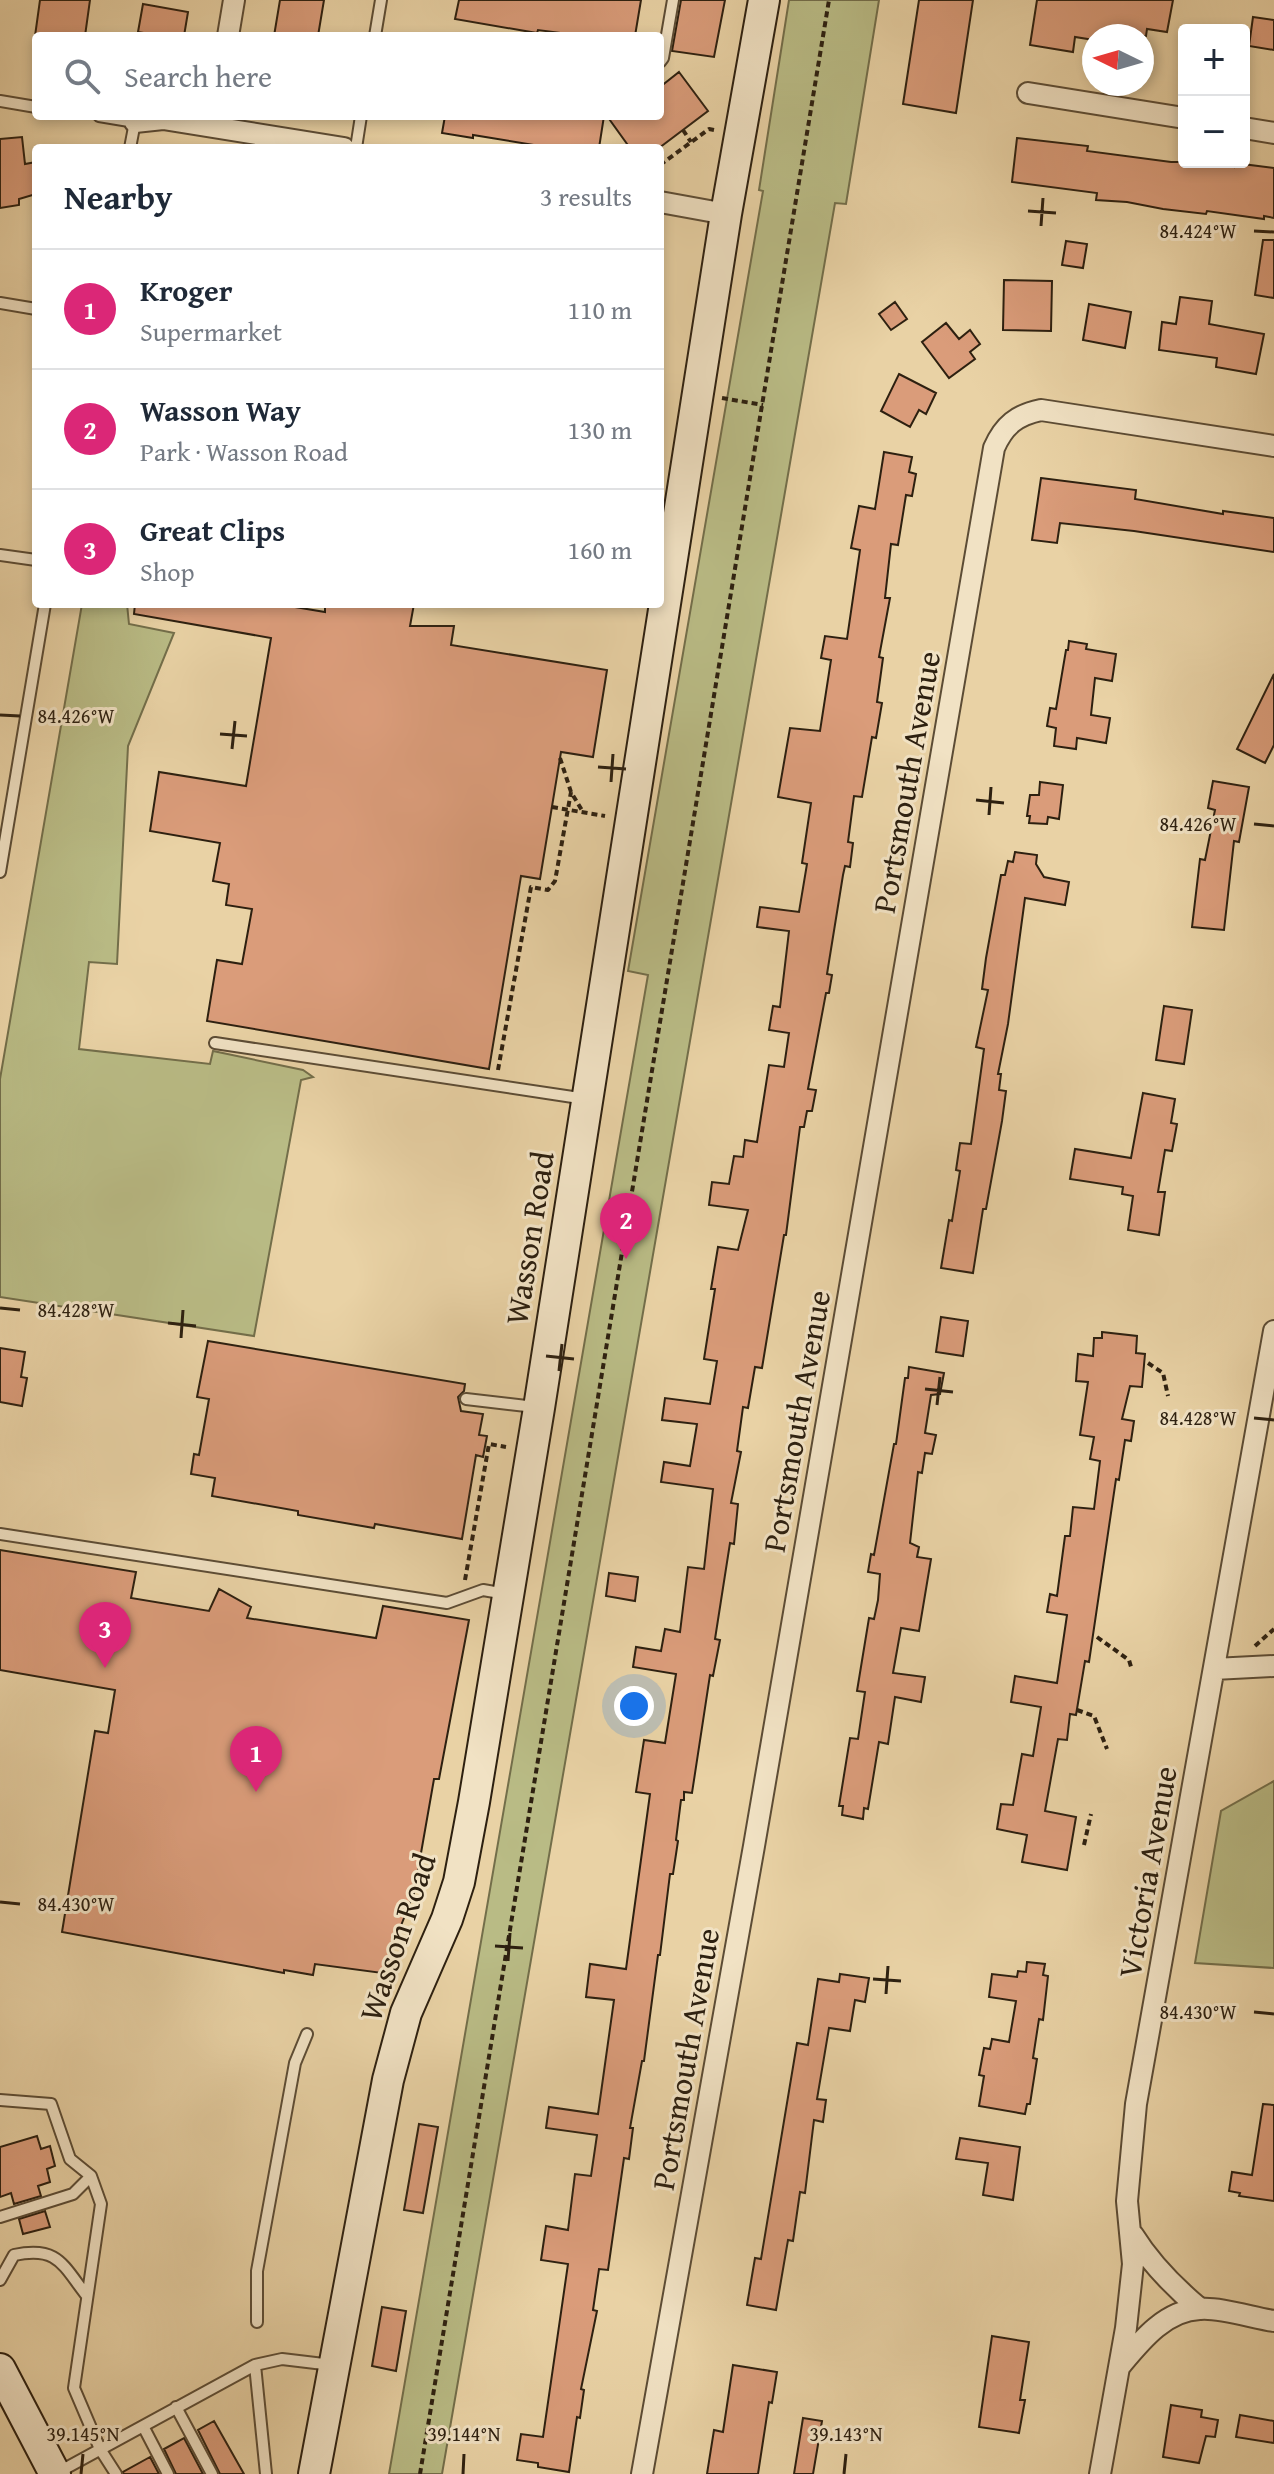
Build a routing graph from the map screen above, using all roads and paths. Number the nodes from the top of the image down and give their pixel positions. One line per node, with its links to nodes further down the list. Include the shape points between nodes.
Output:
1 (234, 0): 6 (street)
2 (381, 0): 7 (lane)
3 (673, 0): 8 (lane)
4 (764, 0): 28 (street, Wasson Road)
5 (829, 0): 32 (path)
6 (229, 32)
7 (376, 32)
8 (664, 52)
9 (1028, 93): 12 (street)
10 (0, 101): 11 (lane)
11 (32, 106)
12 (1178, 117)
13 (123, 120): 17 (lane)
14 (154, 120): 17 (street)
15 (169, 120): 24 (street)
16 (360, 120): 25 (lane)
17 (135, 122): 23 (lane)
18 (1250, 129): 21 (street)
19 (683, 130): 22 (path)
20 (717, 131): 22 (path, via 709,129)
21 (1274, 133)
22 (691, 142): 26 (path)
23 (131, 144)
24 (319, 144)
25 (357, 144)
26 (664, 162)
27 (664, 203): 28 (street)
28 (726, 214): 31 (street, Wasson Road)
29 (0, 303): 30 (lane)
30 (32, 308)
31 (698, 395): 32 (path); 46 (street, Wasson Road)
32 (763, 405): 89 (path)
33 (1274, 446): 90 (street, Portsmouth Avenue, via 1049,411 1025,413 1012,421 994,448)
34 (0, 555): 35 (lane)
35 (32, 559)
36 (44, 608): 43 (lane)
37 (560, 758): 38 (path)
38 (571, 792): 40 (path); 41 (path)
39 (552, 807): 40 (path)
40 (567, 809): 41 (path); 45 (path, via 555,881 548,890 531,887)
41 (583, 812): 42 (path)
42 (608, 817)
43 (0, 872)
44 (215, 1043): 45 (lane)
45 (497, 1086): 46 (lane)
46 (588, 1100): 51 (street, Wasson Road)
47 (1274, 1331): 60 (street, Victoria Avenue)
48 (1148, 1363): 49 (path, via 1163,1373)
49 (1168, 1396)
50 (466, 1399): 51 (lane)
51 (539, 1408): 55 (street, Wasson Road)
52 (506, 1447): 54 (path, via 489,1444)
53 (0, 1534): 55 (lane, via 447,1603 483,1590)
54 (465, 1583)
55 (508, 1594): 77 (street, Wasson Road, via 459,1882 406,2013 388,2080)
56 (1274, 1629): 58 (path)
57 (1097, 1637): 61 (path, via 1129,1660)
58 (1249, 1650)
59 (1274, 1666): 60 (street)
60 (1214, 1669): 70 (street, Victoria Avenue, via 1136,2104 1127,2201)
61 (1132, 1670)
62 (1077, 1710): 63 (path, via 1094,1716)
63 (1107, 1749)
64 (1091, 1814): 65 (path)
65 (1084, 1845)
66 (307, 2034): 75 (lane, via 295,2063 257,2271)
67 (0, 2100): 68 (lane, via 51,2104 70,2159)
68 (91, 2176): 69 (lane, via 73,2194); 72 (lane, via 101,2204)
69 (0, 2217)
70 (1132, 2234): 73 (street, via 1150,2261); 78 (street, Victoria Avenue)
71 (0, 2280): 72 (lane, via 14,2255 35,2251 58,2258)
72 (87, 2296): 82 (lane, via 74,2388)
73 (1199, 2308): 74 (street); 78 (street, via 1148,2333)
74 (1274, 2321)
75 (257, 2322)
76 (255, 2365): 77 (lane, via 282,2359); 80 (lane); 87 (lane)
77 (334, 2365): 88 (street, Wasson Road)
78 (1119, 2367): 91 (street, Victoria Avenue)
79 (3, 2381): 83 (street)
80 (176, 2407): 81 (lane); 86 (lane)
81 (143, 2426): 82 (lane); 85 (lane)
82 (100, 2449): 83 (lane); 84 (lane)
83 (55, 2474)
84 (116, 2474)
85 (168, 2474)
86 (212, 2474)
87 (266, 2474)
88 (314, 2474)
89 (420, 2474)
90 (642, 2474)
91 (1100, 2474)

